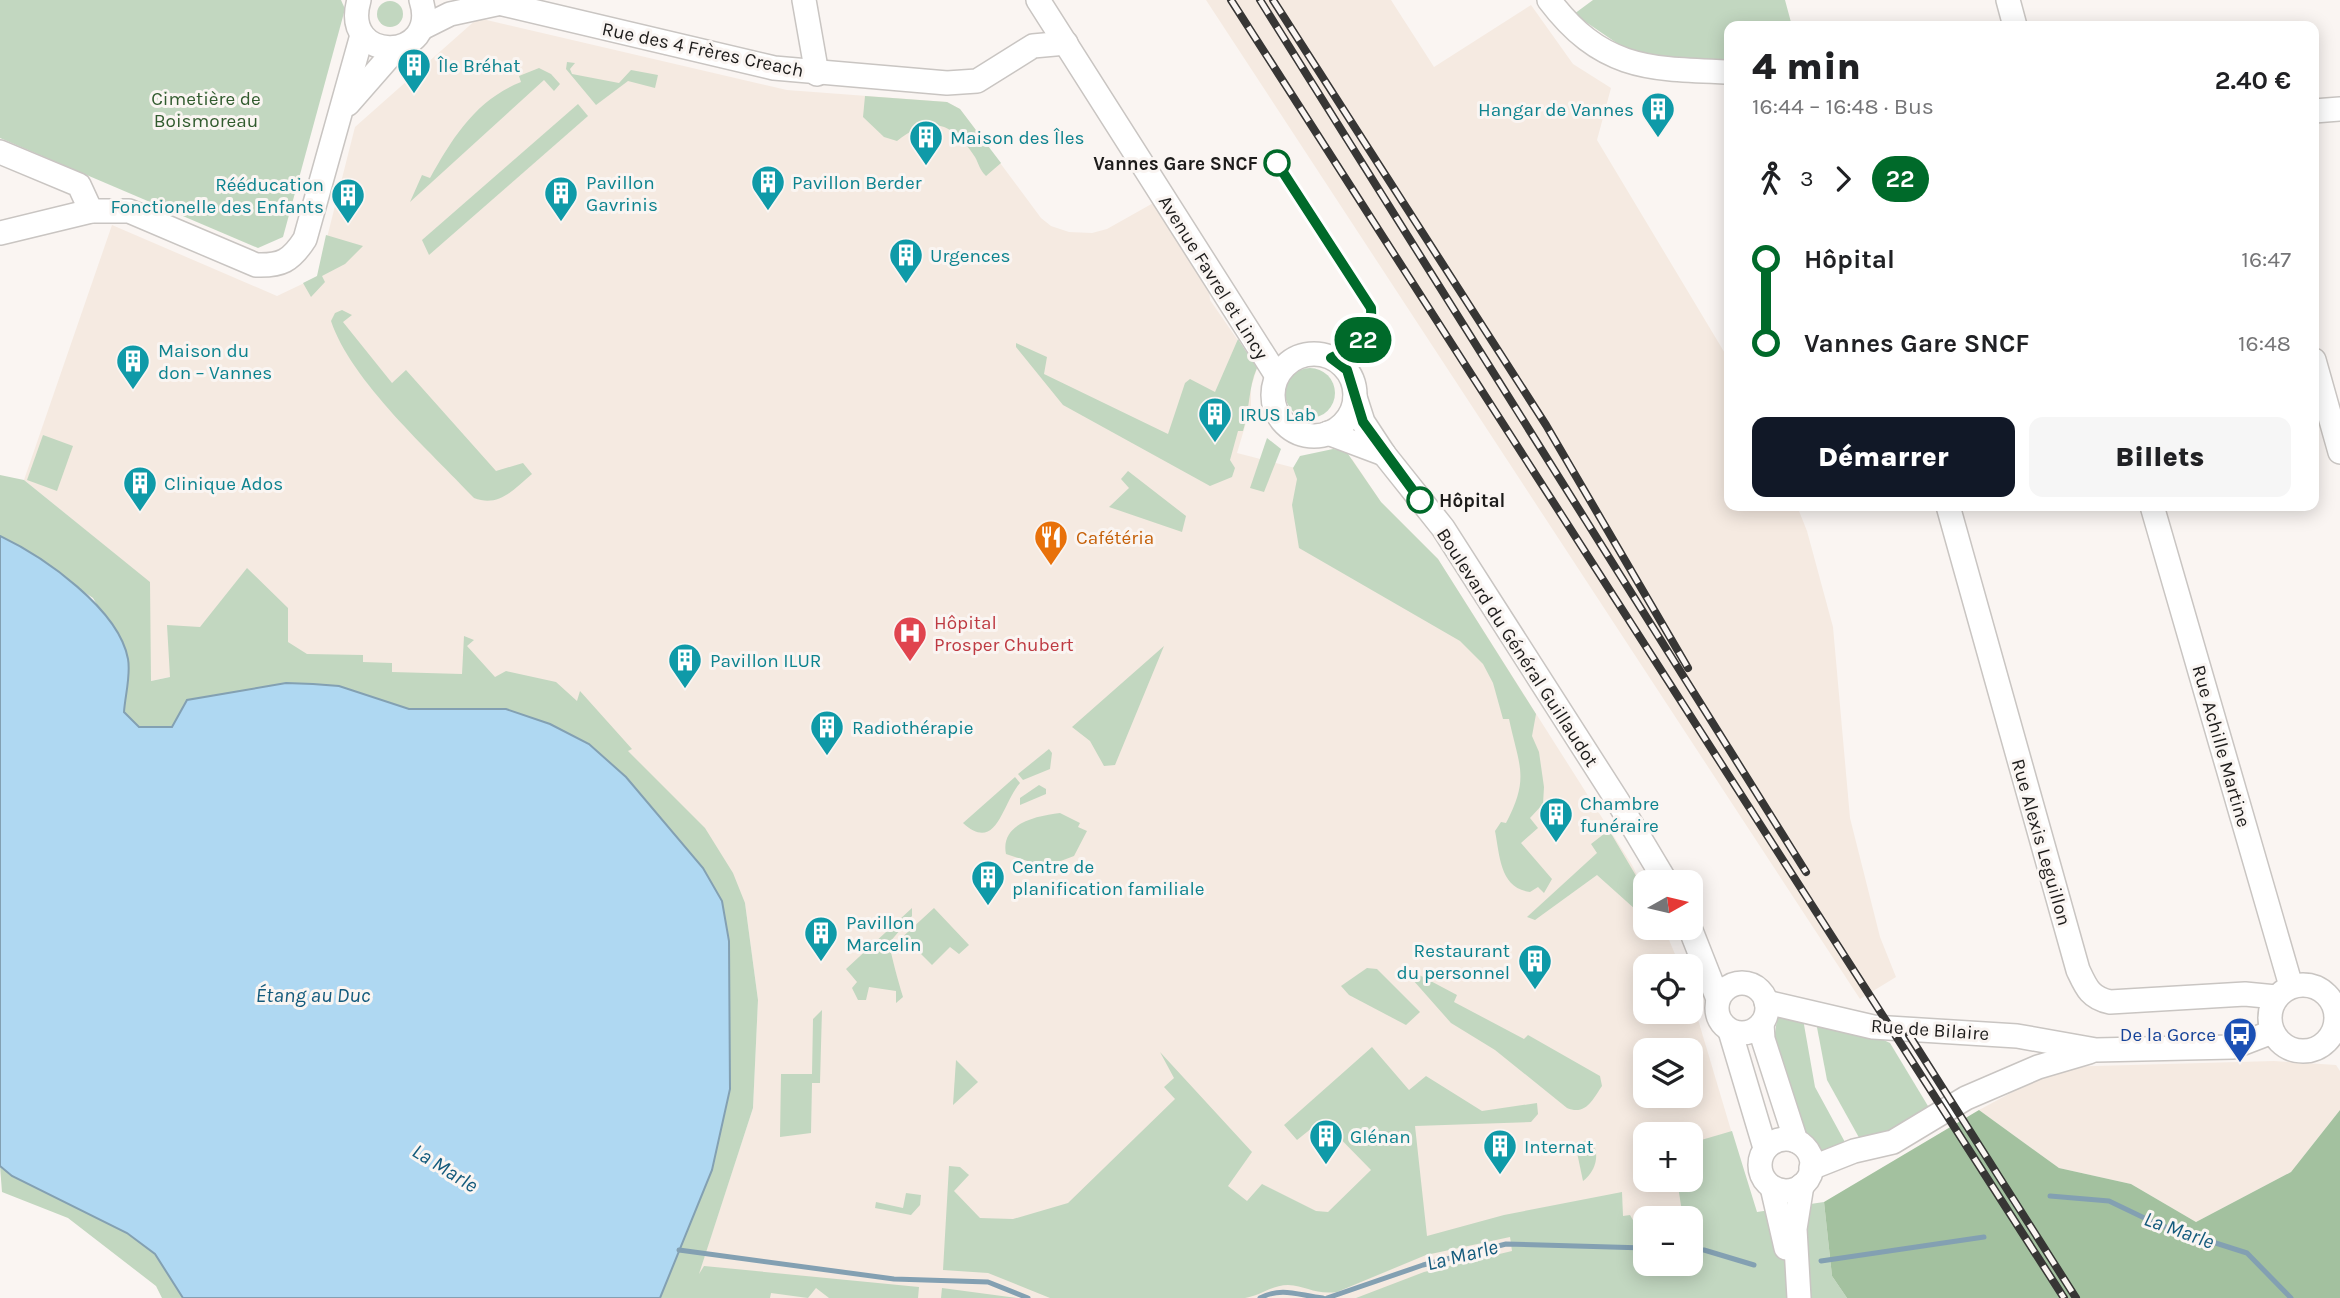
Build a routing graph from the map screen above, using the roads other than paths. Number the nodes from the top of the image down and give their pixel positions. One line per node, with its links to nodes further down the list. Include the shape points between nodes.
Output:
1 (358, 0): 10 (street)
2 (421, 0): 9 (street)
3 (804, 0): 14 (street)
4 (1038, 0): 11 (street, Avenue Favrel et Lincy)
5 (1549, 0): 13 (street, via 1591,43 1631,63 1654,69)
6 (2008, 0): 8 (street)
7 (493, 2): 9 (street, Rue des 4 Frères Creach, via 450,14); 14 (street, Rue des 4 Frères Creach)
8 (2014, 21)
9 (422, 28): 12 (street, Rue des 4 Frères Creach, via 408,44)
10 (362, 35): 12 (street, via 377,46); 17 (street)
11 (1066, 43): 14 (street, Rue des 4 Frères Creach, via 1032,46 977,81); 21 (street, Avenue Favrel et Lincy)
12 (397, 48): 17 (street, Rue des 4 Frères Creach)
13 (1724, 72)
14 (817, 74)
15 (2340, 109): 16 (street)
16 (2319, 111)
17 (338, 118): 19 (street, via 305,239 294,257 278,265 256,265 129,211)
18 (0, 152): 19 (street, via 79,185)
19 (102, 211): 20 (street)
20 (0, 233)
21 (1277, 376): 23 (street, via 1294,359 1326,355 1347,370); 24 (street, via 1273,400 1286,425 1308,435)
22 (2319, 378): 25 (street)
23 (1355, 397): 24 (street, via 1347,419); 26 (street, Boulevard du Général Guillaudot, via 1360,415)
24 (1328, 433): 26 (street)
25 (2340, 452)
26 (1384, 454): 29 (street, Boulevard du Général Guillaudot, via 1443,528)
27 (1949, 511): 32 (street, Rue Alexis Leguillon, via 2086,988 2097,999 2109,1002)
28 (2153, 511): 32 (street, Rue Achille Martine)
29 (1658, 870)
30 (1697, 940): 31 (street)
31 (1725, 991): 34 (street, via 1749,984 1757,988); 35 (street, via 1719,1019)
32 (2284, 992): 33 (street, via 2306,984); 36 (street, via 2270,1016)
33 (2335, 996): 36 (street, via 2336,1025 2330,1038 2317,1048 2297,1051 2282,1044)
34 (1764, 1013): 35 (street, via 1747,1033); 37 (street, Rue de Bilaire, via 1873,1027 2017,1036); 38 (street, via 1763,1039)
35 (1730, 1031): 39 (street)
36 (2272, 1032): 37 (street, Rue de Bilaire, via 2233,1047)
37 (2096, 1050): 40 (street, Rue de Bilaire, via 2038,1067 1966,1098 1893,1142 1854,1151)
38 (1796, 1141): 39 (street, via 1780,1139); 40 (street, via 1810,1155)
39 (1765, 1148): 41 (street, via 1760,1169)
40 (1807, 1177): 41 (street, via 1787,1191); 42 (street, via 1795,1229)
41 (1772, 1187): 42 (street, via 1792,1286)
42 (1798, 1294)

